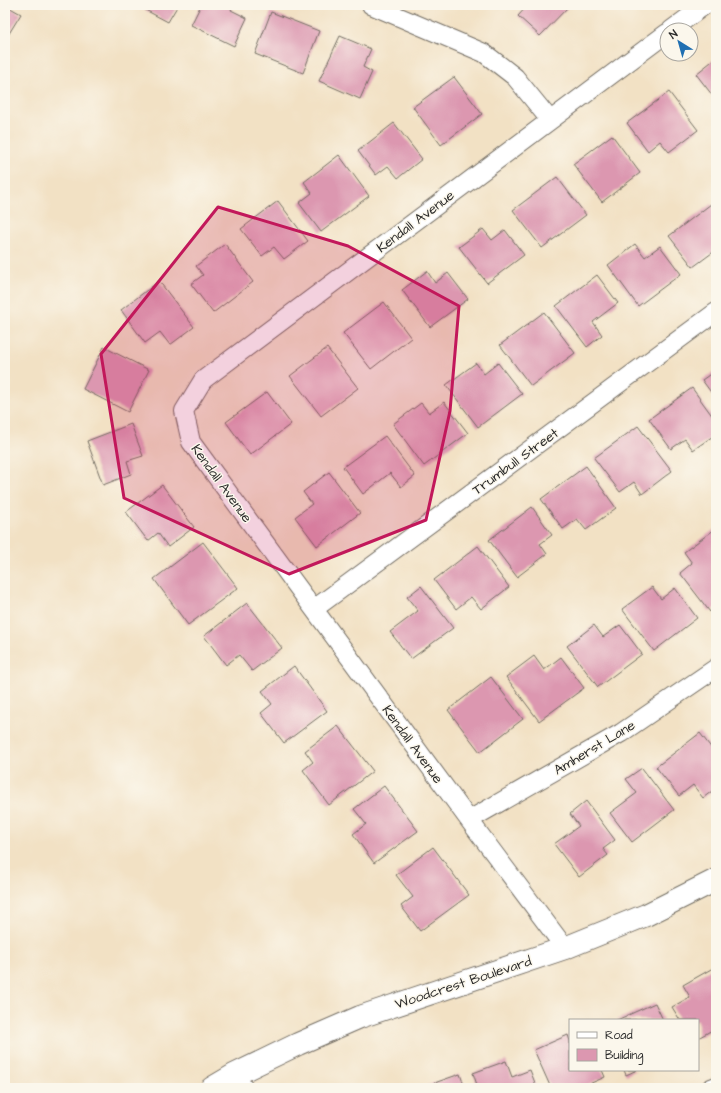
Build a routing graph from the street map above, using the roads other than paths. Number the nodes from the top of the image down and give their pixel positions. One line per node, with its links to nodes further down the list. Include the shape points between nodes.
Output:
1 (371, 5): 5 (street, via 484,53 516,77)
2 (705, 5): 3 (street)
3 (682, 22)
4 (659, 39): 5 (street, Kendall Avenue)
5 (550, 120): 7 (street, Kendall Avenue, via 203,380 184,411 192,442)
6 (716, 312): 7 (street, Trumbull Street)
7 (314, 609): 9 (street, Kendall Avenue)
8 (716, 668): 9 (street, Amherst Lane, via 621,733)
9 (469, 820): 11 (street, Kendall Avenue)
10 (716, 880): 11 (street, Woodcrest Boulevard, via 646,915)
11 (565, 948): 12 (street, Woodcrest Boulevard, via 360,1017 298,1044)
12 (239, 1082): 14 (street, Woodcrest Boulevard)
13 (716, 1086): 15 (street)
14 (212, 1088)
15 (711, 1088)

